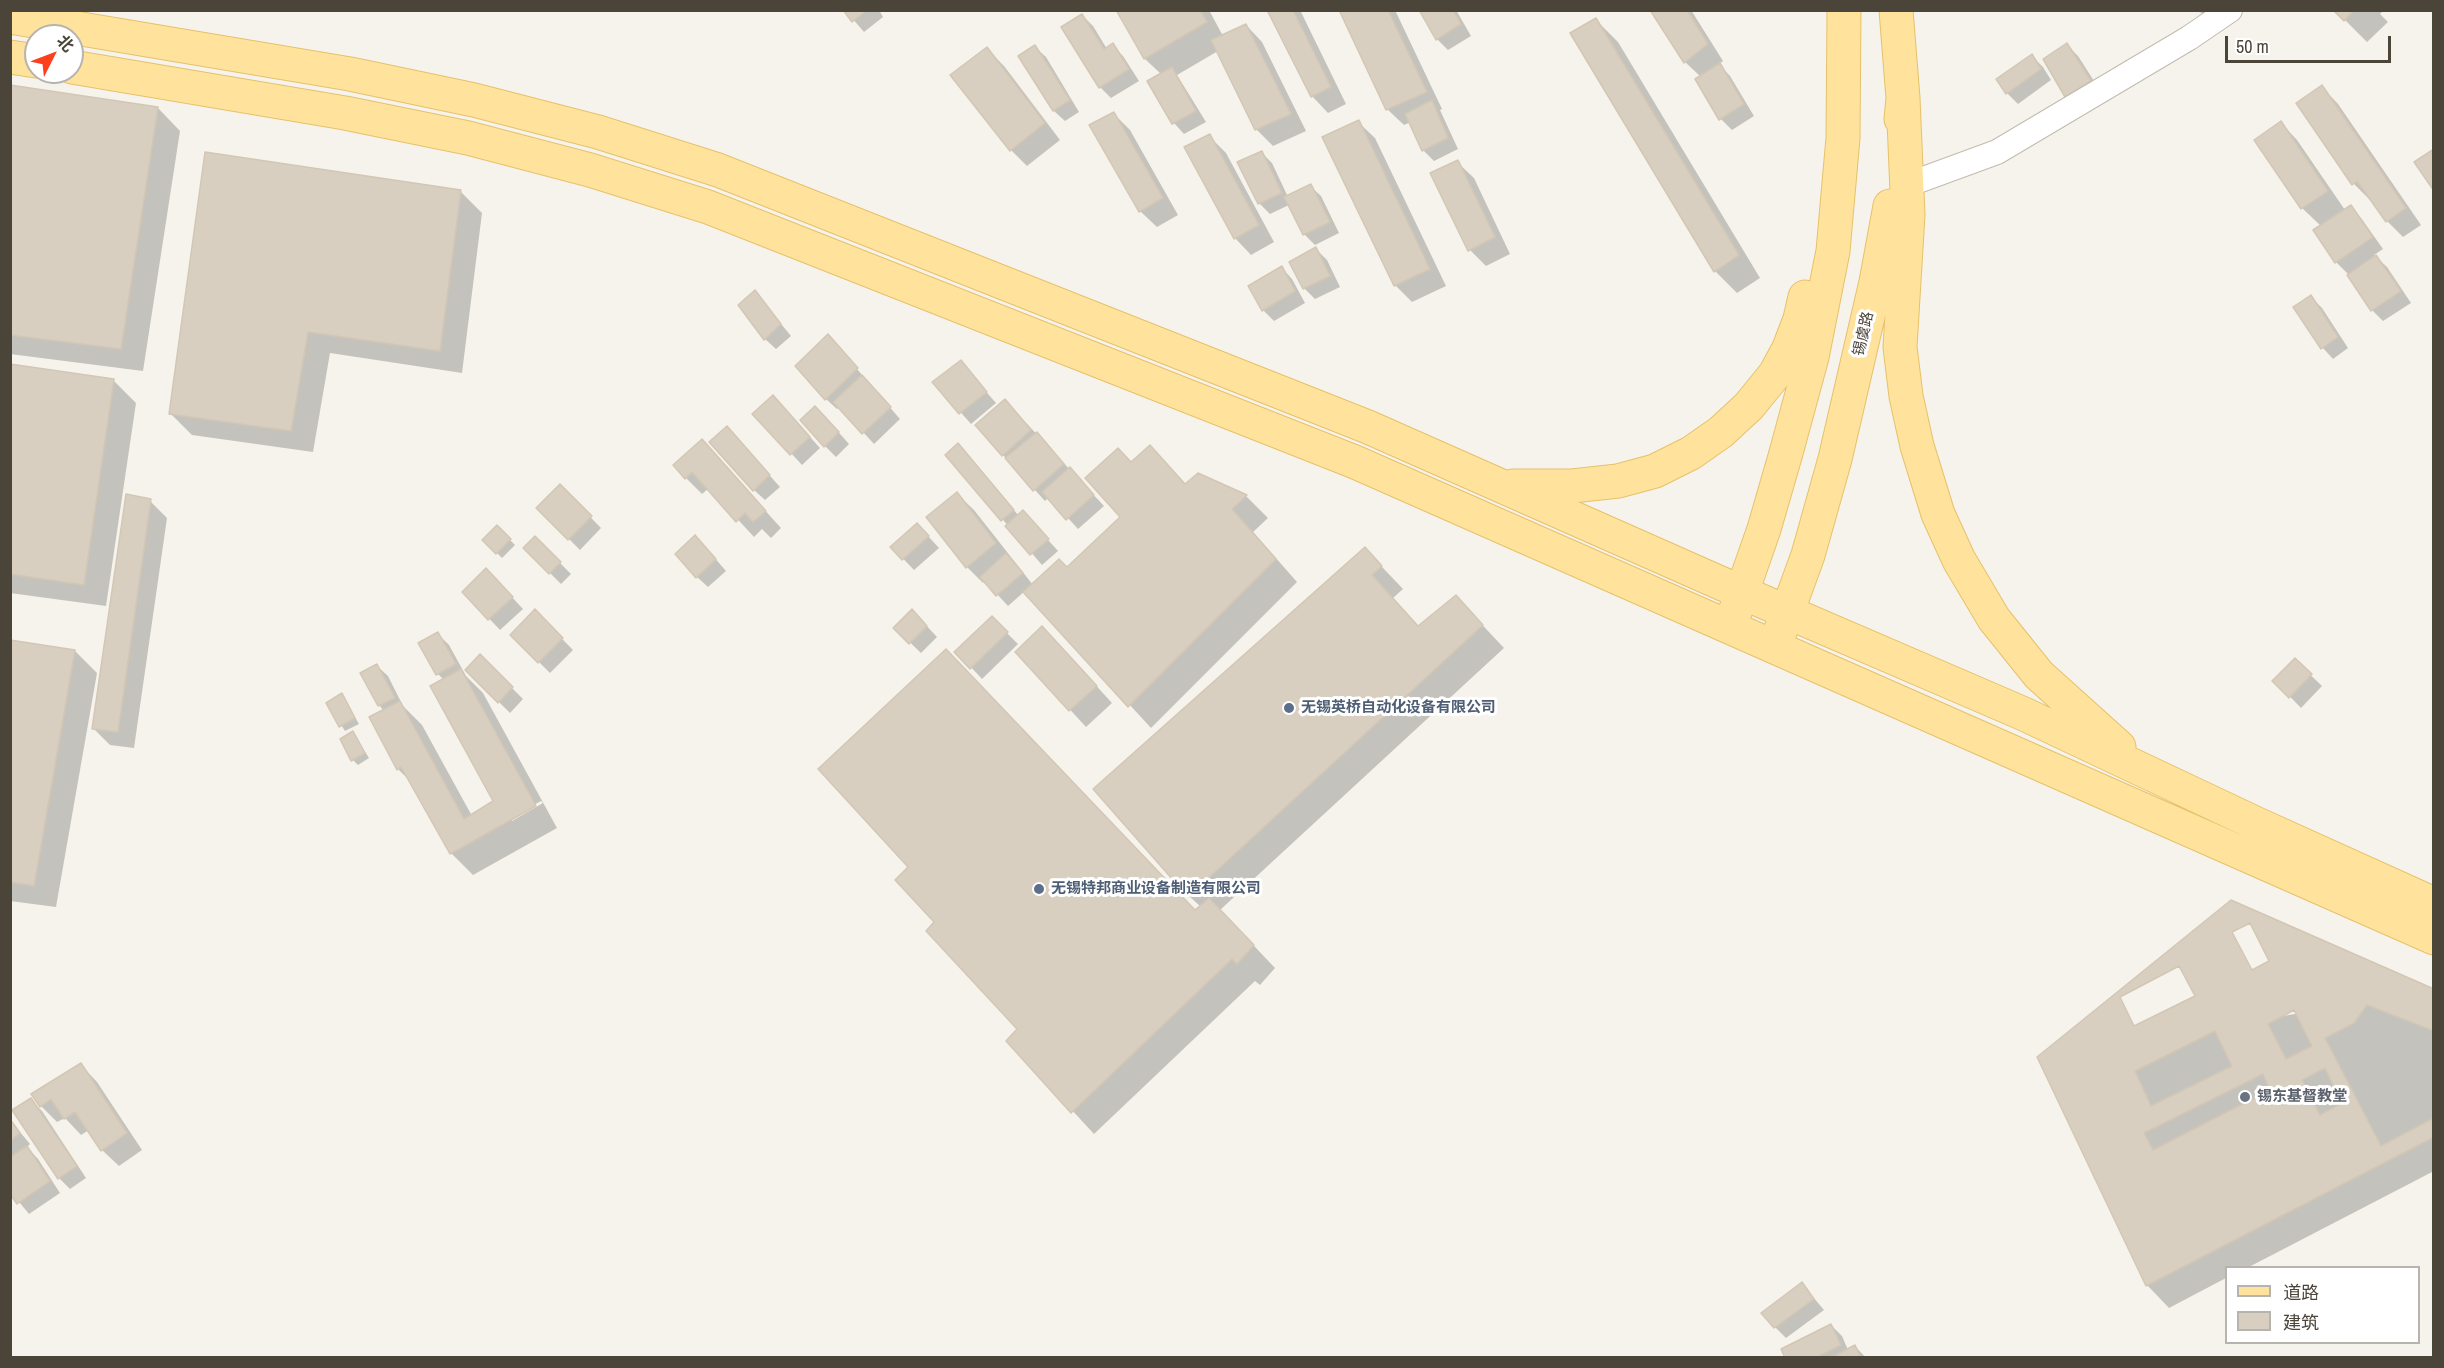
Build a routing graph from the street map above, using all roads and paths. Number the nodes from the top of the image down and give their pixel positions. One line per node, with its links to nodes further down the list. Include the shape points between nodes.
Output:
1 (1844, 10): 7 (main road)
2 (1896, 10): 6 (main road, 锡虞路)
3 (2230, 10): 8 (street, via 1997,152)
4 (10, 17): 9 (main road, via 350,74 598,132 718,170 1368,427)
5 (84, 69): 12 (main road, via 468,138 708,207 1355,462)
6 (1903, 98): 8 (main road); 11 (main road, 锡虞路, via 1892,194 1876,282 1835,459 1809,555)
7 (1843, 138): 9 (main road, via 1824,191 1800,320 1775,374 1749,406 1698,448 1655,471 1618,481 1572,486); 10 (main road, via 1833,251 1812,357)
8 (1907, 185): 14 (main road, via 1900,347 1917,446 1938,513 1959,560 1994,619 2039,675 2100,732)
9 (1502, 486): 10 (main road)
10 (1743, 593): 11 (main road); 12 (main road)
11 (1788, 612): 13 (main road, 锡虞路); 14 (main road, via 2024,714)
12 (1728, 626): 13 (main road)
13 (1773, 648): 16 (main road)
14 (2158, 778): 15 (main road)
15 (2433, 903)
16 (2433, 938)

